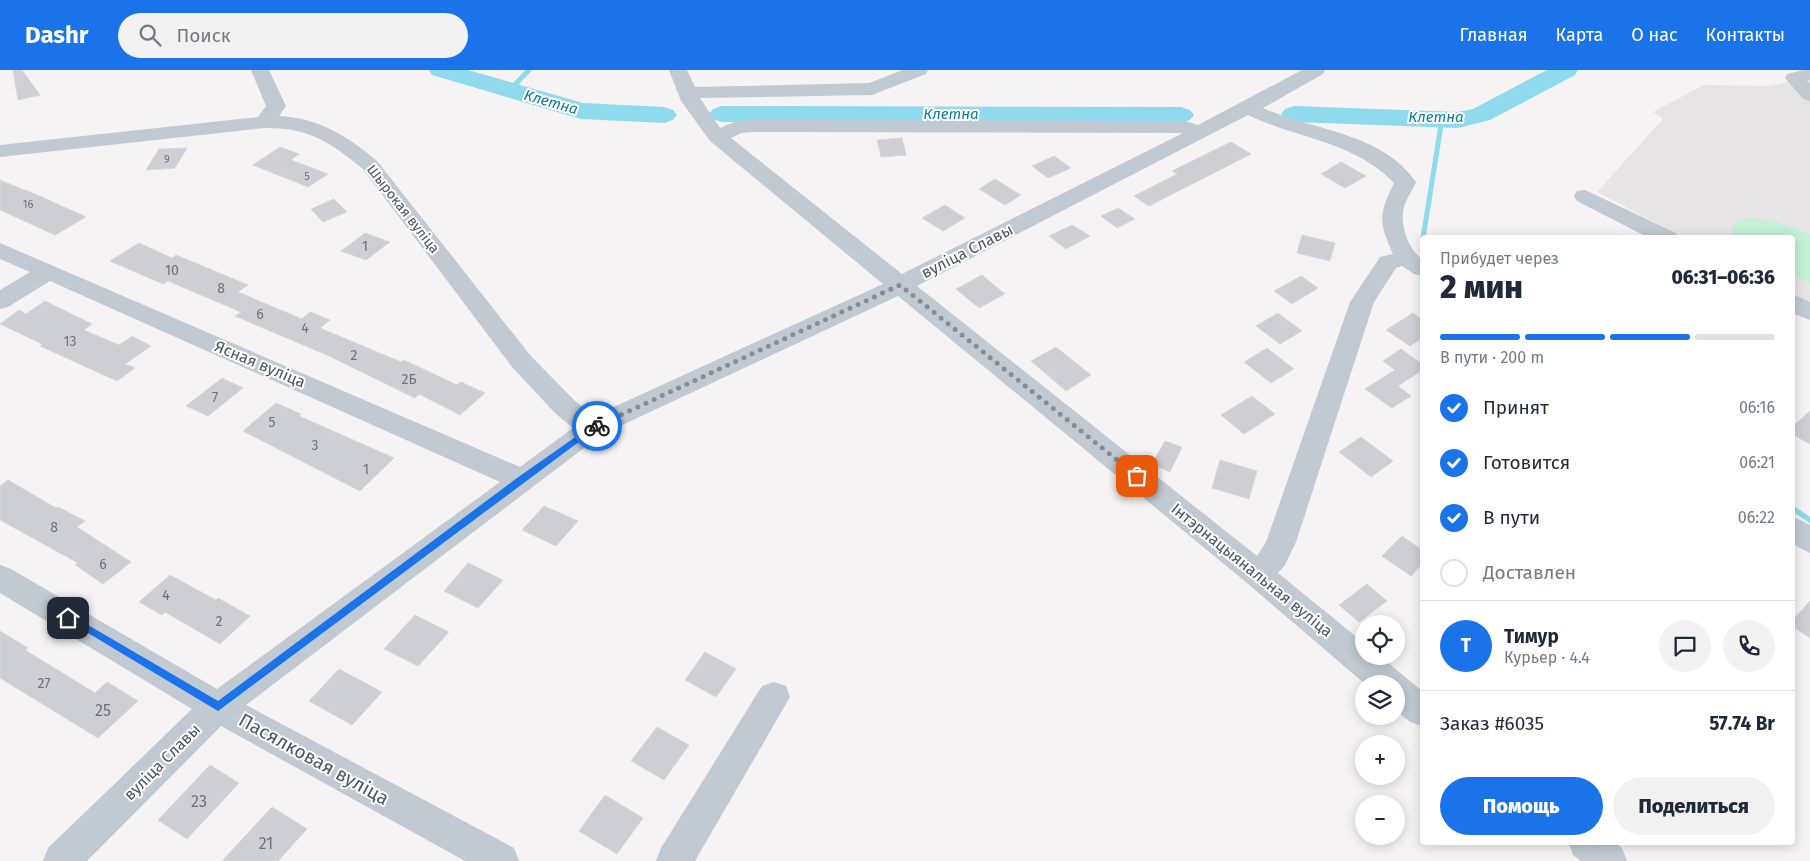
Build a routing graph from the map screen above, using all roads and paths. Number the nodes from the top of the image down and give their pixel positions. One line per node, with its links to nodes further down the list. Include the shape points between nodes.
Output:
1 (260, 70): 11 (street, via 276,106)
2 (678, 70): 8 (street, Інтэрнацыянальная вуліца)
3 (774, 70): 7 (street)
4 (920, 70): 7 (street, via 872,89)
5 (1316, 70): 10 (street, вуліца Славы)
6 (1810, 74): 9 (street, via 1794,78)
7 (774, 89): 8 (street)
8 (687, 93): 13 (street, Інтэрнацыянальная вуліца)
9 (1810, 95)
10 (1248, 108): 12 (street, вуліца Славы); 18 (street, via 1282,123 1341,138 1396,172 1405,182 1392,211 1394,232)
11 (264, 122): 14 (street, Шырокая вуліца); 24 (street, Шырокая вуліца, via 300,123 321,130 370,165 521,361 565,406)
12 (1199, 133): 13 (street, via 1185,127 751,126 737,127); 20 (street, вуліца Славы)
13 (717, 137): 20 (street, Інтэрнацыянальная вуліца)
14 (0, 151)
15 (1585, 196): 16 (street)
16 (1662, 235)
17 (0, 250): 19 (street, Ясная вуліца)
18 (1414, 264): 28 (street, via 1388,262 1362,302 1281,542 1275,556)
19 (47, 272): 21 (street); 25 (street, Ясная вуліца, via 499,468)
20 (900, 285): 24 (street, вуліца Славы); 28 (street, Інтэрнацыянальная вуліца)
21 (0, 302)
22 (1795, 304): 23 (street)
23 (1810, 312)
24 (592, 428): 25 (street, вуліца Славы)
25 (520, 480): 33 (street, вуліца Славы)
26 (1795, 530): 27 (street)
27 (1810, 541)
28 (1258, 574): 30 (street, Інтэрнацыянальная вуліца)
29 (0, 578): 33 (street, Пасялковая вуліца)
30 (1379, 675)
31 (774, 697): 38 (street)
32 (1405, 697): 34 (street)
33 (218, 707): 36 (street, вуліца Славы); 37 (street, Пасялковая вуліца)
34 (1420, 709)
35 (1590, 845): 39 (street)
36 (61, 861)
37 (501, 861)
38 (674, 861)
39 (1609, 861)

